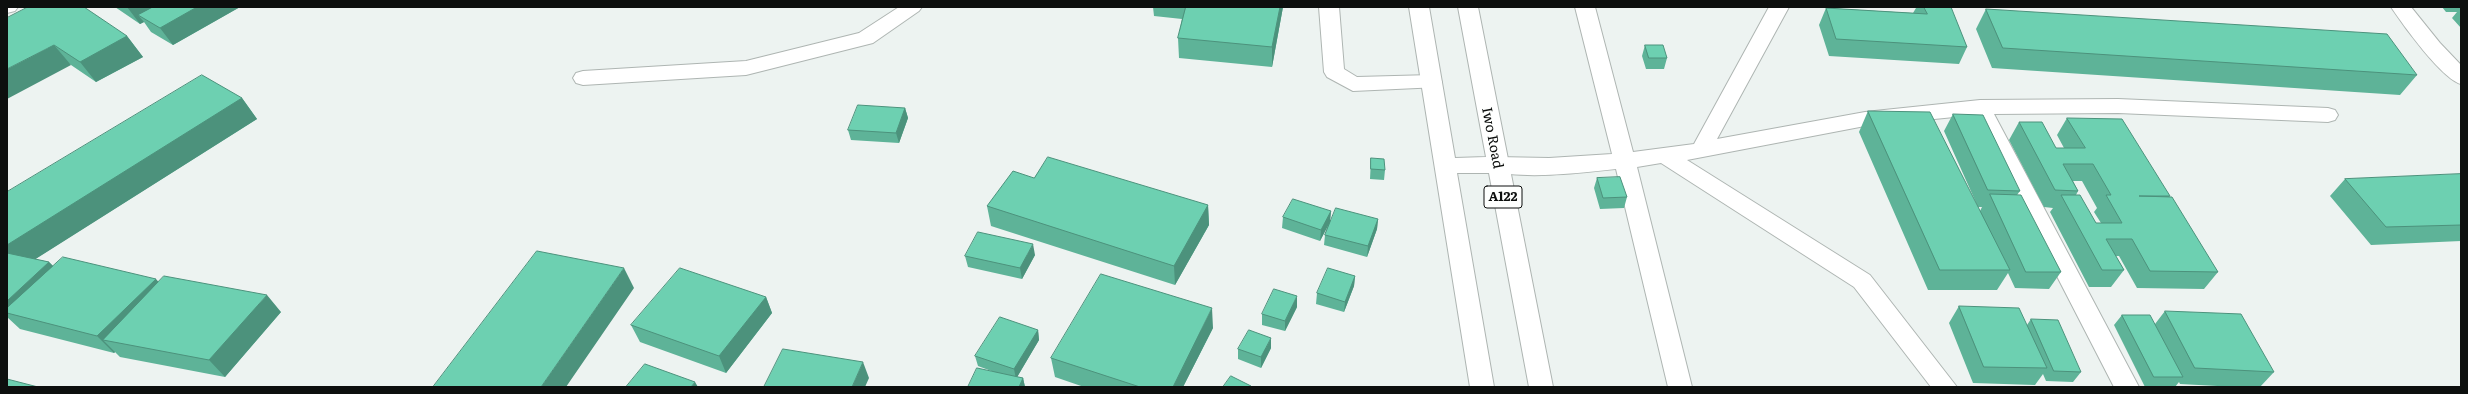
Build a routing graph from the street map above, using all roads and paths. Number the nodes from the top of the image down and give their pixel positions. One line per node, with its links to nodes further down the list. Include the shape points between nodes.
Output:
1 (912, 7): 9 (main road, via 866,38 746,68)
2 (1328, 7): 10 (main road, via 1334,72 1353,84)
3 (1419, 7): 10 (main road)
4 (1468, 7): 16 (main road, Iwo Road / A122)
5 (1584, 7): 15 (main road)
6 (1779, 7): 13 (main road)
7 (2401, 7): 8 (main road, via 2433,48)
8 (2459, 72)
9 (583, 78)
10 (1432, 82): 17 (main road)
11 (1980, 107): 12 (main road, via 2118,106); 13 (main road, via 1865,118); 22 (main road)
12 (2328, 115)
13 (1701, 150): 14 (main road)
14 (1665, 156): 15 (main road); 21 (main road, via 1862,281)
15 (1625, 162): 16 (main road, via 1544,167); 20 (main road)
16 (1496, 165): 17 (main road); 19 (main road, Iwo Road / A122)
17 (1447, 166): 18 (main road)
18 (1482, 387)
19 (1541, 387)
20 (1680, 387)
21 (1945, 387)
22 (2127, 387)

